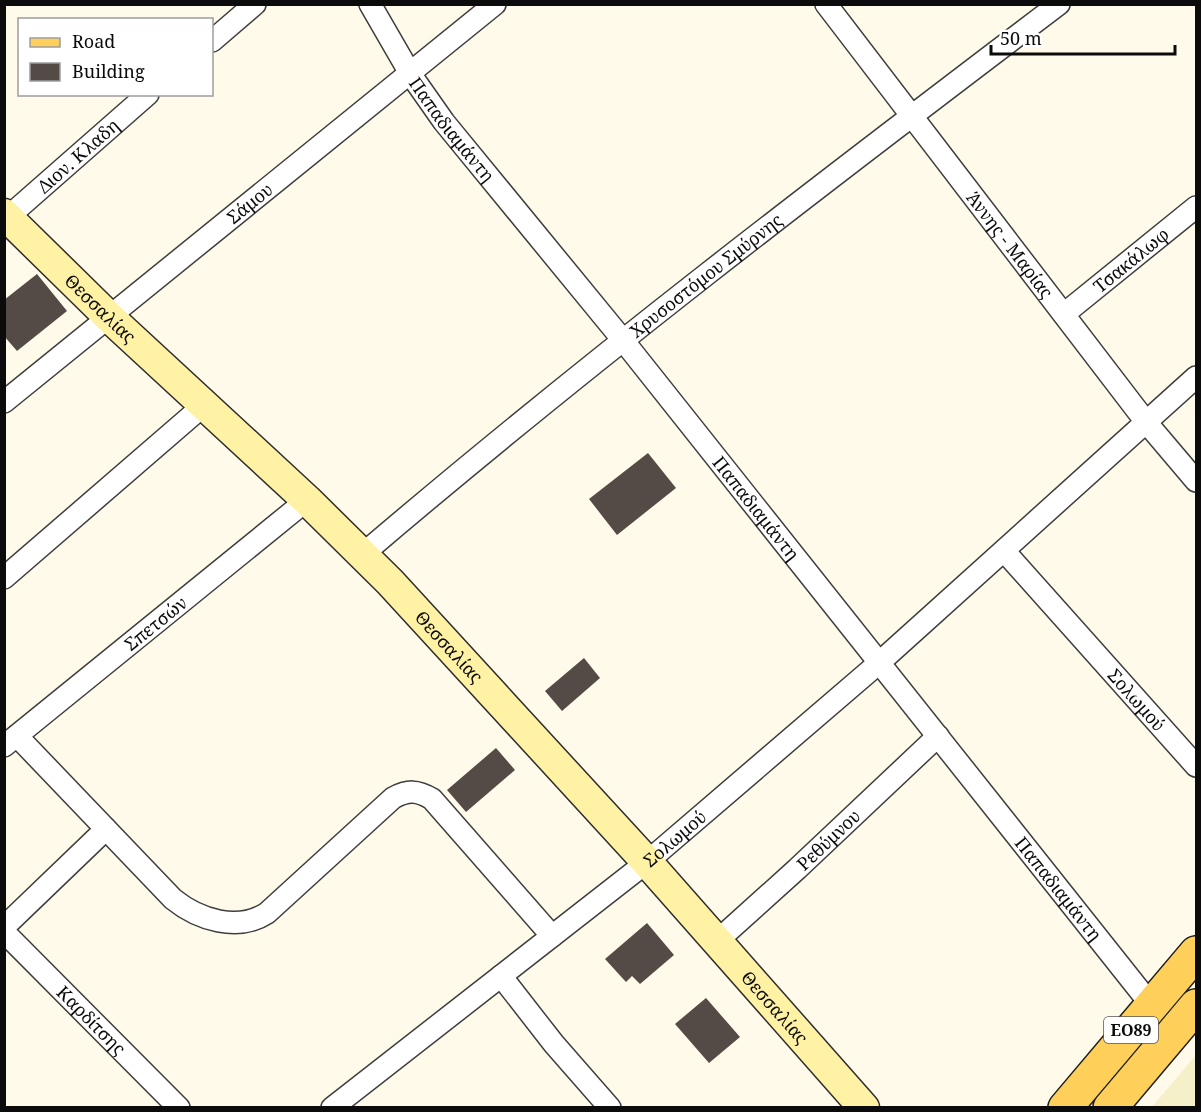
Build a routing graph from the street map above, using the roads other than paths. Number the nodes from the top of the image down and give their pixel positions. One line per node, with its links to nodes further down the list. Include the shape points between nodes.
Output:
1 (255, 4): 6 (street)
2 (370, 4): 7 (street, Παπαδιαμάντη)
3 (495, 4): 7 (street, Σάμου)
4 (826, 4): 9 (street, Άννης - Μαρίας)
5 (1059, 4): 9 (street, Χρυσοστόμου Σμύρνης)
6 (213, 40)
7 (411, 75): 13 (street, Σάμου); 14 (street, Παπαδιαμάντη, via 444,122)
8 (146, 96): 11 (street, Διον. Κλαδη)
9 (912, 116): 12 (street, Άννης - Μαρίας); 14 (street, Χρυσοστόμου Σμύρνης)
10 (1197, 207): 12 (street, Τσακάλωφ)
11 (6, 215): 13 (street, Θεσσαλίας)
12 (1064, 314): 18 (street, Άννης - Μαρίας)
13 (110, 318): 16 (street, Σάμου); 17 (street, Θεσσαλίας)
14 (622, 339): 22 (street, Χρυσοστόμου Σμύρνης); 24 (street, Παπαδιαμάντη)
15 (1197, 377): 18 (street, Σολωμού)
16 (4, 402)
17 (204, 405): 20 (street, Θεσσαλίας); 23 (street)
18 (1146, 422): 19 (street, Άννης - Μαρίας); 21 (street, Σολωμού)
19 (1197, 481)
20 (307, 500): 22 (street, Θεσσαλίας); 26 (street, Σπετσών)
21 (1005, 552): 24 (street, Σολωμού); 27 (street, Σολωμού)
22 (363, 554): 29 (street, Θεσσαλίας)
23 (4, 578)
24 (880, 662): 25 (street, Παπαδιαμάντη); 29 (street, Σολωμού)
25 (938, 736): 33 (street, Ρεθύμνου); 36 (street, Παπαδιαμάντη)
26 (10, 741): 28 (street)
27 (1197, 766)
28 (106, 829): 30 (street); 32 (street, via 186,910 239,924 254,921 267,912 393,798 406,791 420,792 432,799)
29 (646, 862): 32 (street, Σολωμού); 33 (street, Θεσσαλίας)
30 (4, 927)
31 (4, 932): 38 (street, Καρδίτσης)
32 (552, 936): 35 (street, Σολωμού)
33 (716, 942): 41 (street, Θεσσαλίας)
34 (1197, 953): 36 (main road, ΕΟ89)
35 (501, 976): 39 (street, Σολωμού); 40 (street)
36 (1152, 1006): 42 (main road, ΕΟ89)
37 (1197, 1006): 43 (main road, ΕΟ89)
38 (179, 1107)
39 (332, 1107)
40 (610, 1107)
41 (864, 1107)
42 (1065, 1107)
43 (1110, 1107)

